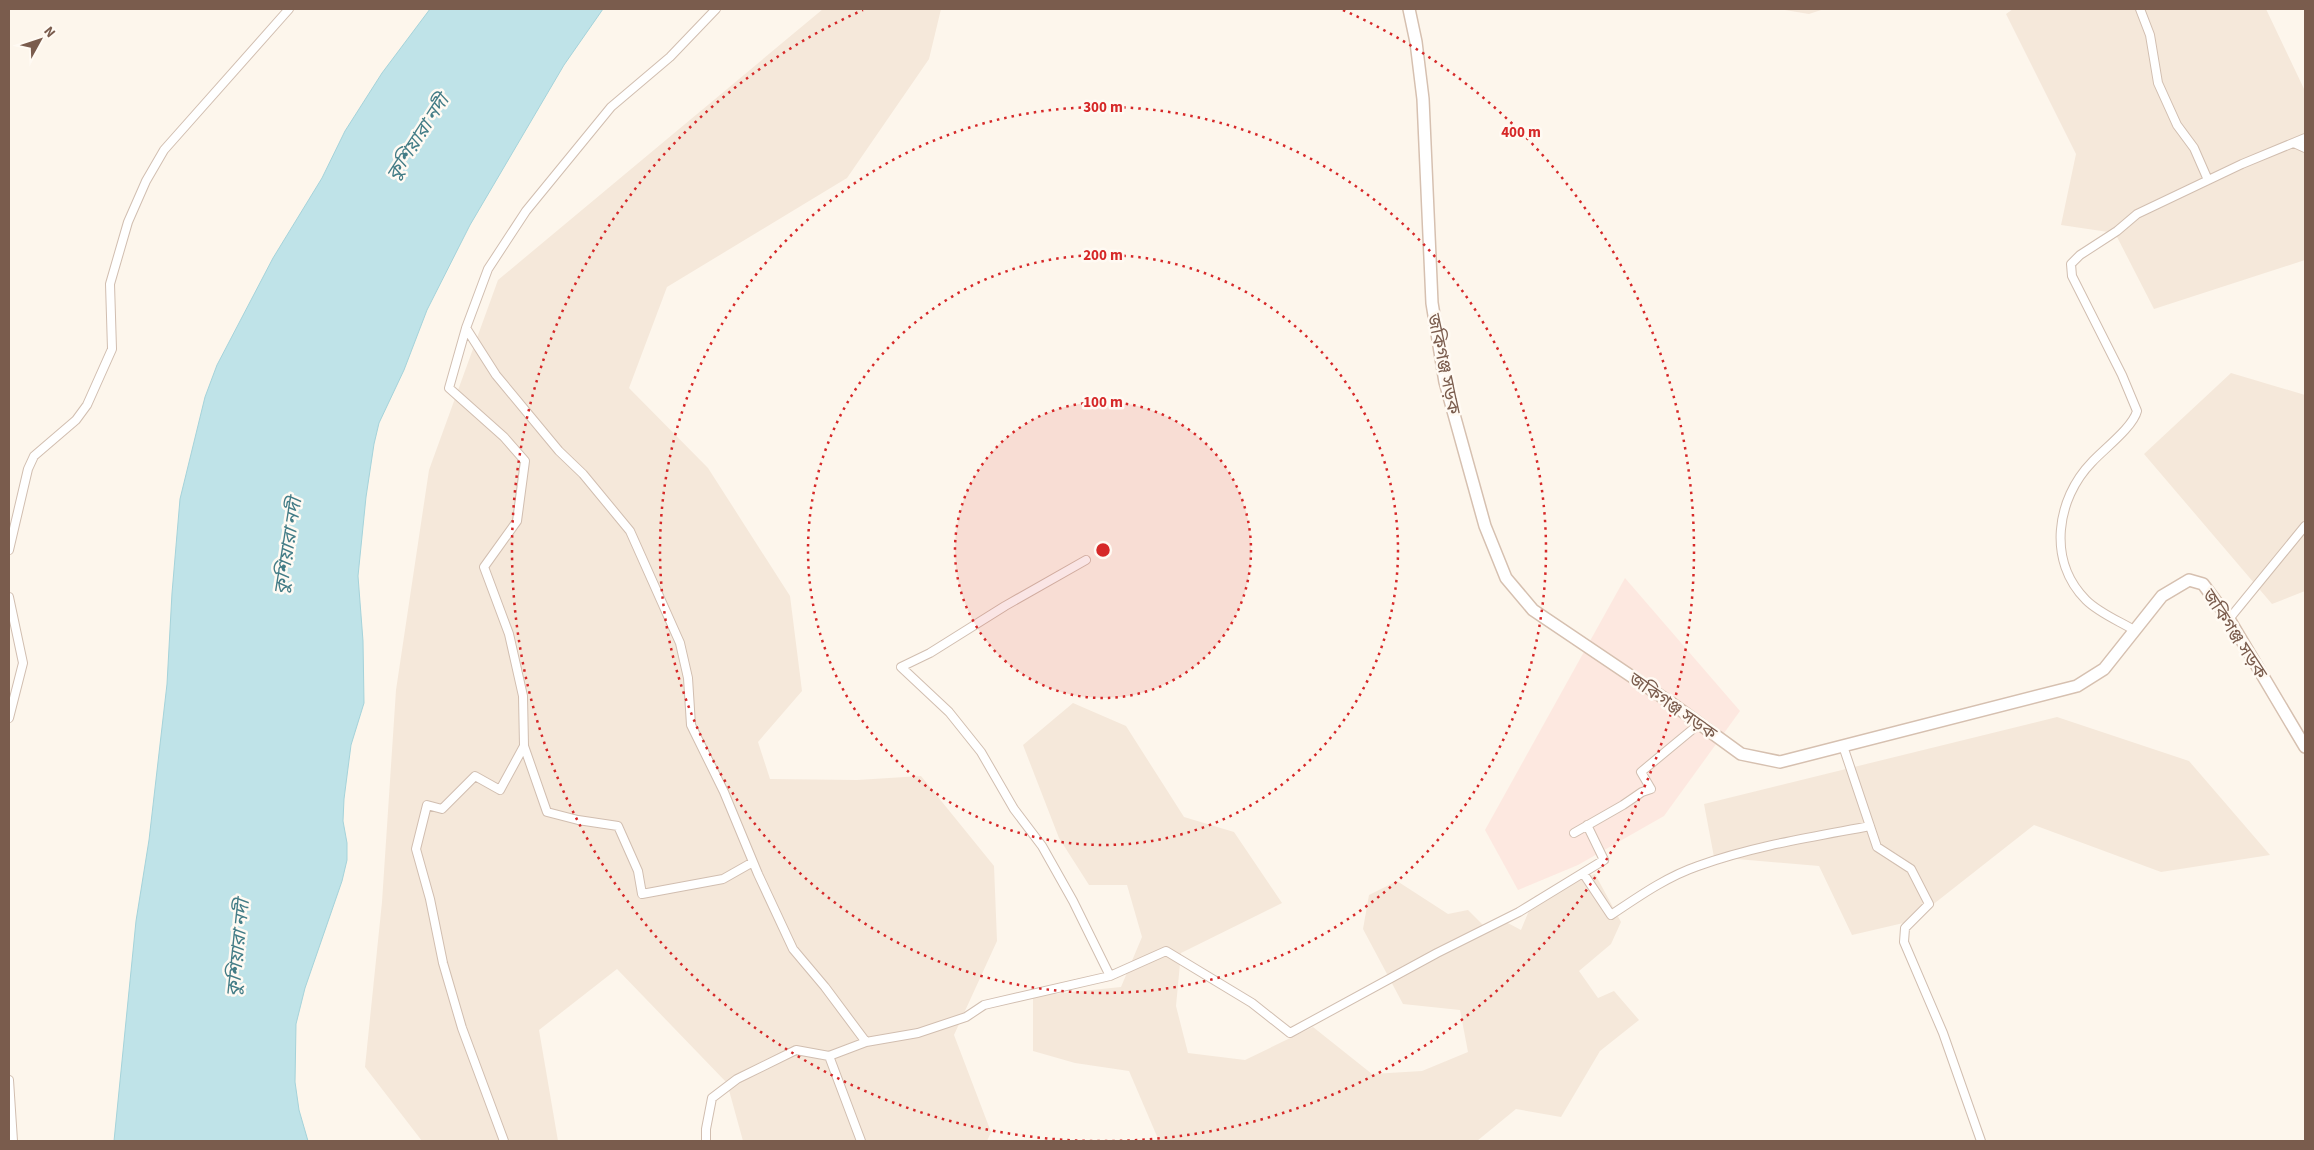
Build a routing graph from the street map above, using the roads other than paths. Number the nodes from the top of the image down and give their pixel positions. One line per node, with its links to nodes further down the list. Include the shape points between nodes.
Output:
1 (289, 9): 11 (street, via 164,150 146,181 128,222 110,284 112,350 76,420 34,456)
2 (716, 9): 9 (street, via 670,57 611,107 526,211 488,269)
3 (1409, 9): 17 (main road, জকিগঞ্জ সড়ক, via 1423,98 1432,303 1445,382 1485,526 1506,578 1533,610)
4 (2140, 9): 8 (street, via 2150,35 2158,83)
5 (2305, 138): 6 (street)
6 (2294, 143): 7 (street); 8 (street)
7 (2305, 148)
8 (2208, 180): 15 (street, via 2138,214 2071,264 2072,276 2137,411 2132,421 2089,464 2064,506 2059,535 2061,550 2069,576 2086,600)
9 (466, 328): 18 (street, via 449,388 504,437 525,461 517,521 484,567 508,634 523,696); 24 (street, via 496,375 630,531 680,643 688,678 691,726 724,792)
10 (2305, 526): 14 (street)
11 (9, 550)
12 (1086, 560): 26 (street, via 901,667 949,712 981,752 1014,808 1042,846)
13 (9, 597): 16 (street, via 23,663)
14 (2229, 619): 15 (main road, জকিগঞ্জ সড়ক, via 2203,584 2189,580 2162,596); 20 (main road, জকিগঞ্জ সড়ক)
15 (2134, 630): 19 (main road, জকিগঞ্জ সড়ক, via 2104,669 2077,686)
16 (9, 718)
17 (1700, 724): 19 (main road, জকিগঞ্জ সড়ক, via 1741,754 1780,762); 21 (street, via 1641,772 1651,789)
18 (524, 746): 24 (street, via 547,812 618,826 638,871 642,894 723,879); 31 (street, via 500,790 475,776 442,809 427,805 416,849 462,1028)
19 (1843, 746): 22 (street)
20 (2305, 747)
21 (1587, 825): 23 (street); 25 (street, via 1604,860)
22 (1870, 826): 25 (street, via 1769,846 1696,866 1652,888 1611,915); 34 (street, via 1877,847 1911,869 1928,904 1905,928 1904,942 1943,1033)
23 (1574, 833)
24 (753, 862): 27 (street, via 793,949)
25 (1583, 873): 26 (street, via 1519,912 1290,1033 1252,1003 1166,951)
26 (1110, 976): 27 (street, via 984,1005 966,1017 918,1033)
27 (866, 1042): 28 (street)
28 (829, 1056): 32 (street, via 796,1050 737,1079 712,1098); 33 (street)
29 (9, 1080): 30 (street)
30 (13, 1141)
31 (504, 1141)
32 (706, 1141)
33 (861, 1141)
34 (1981, 1141)

